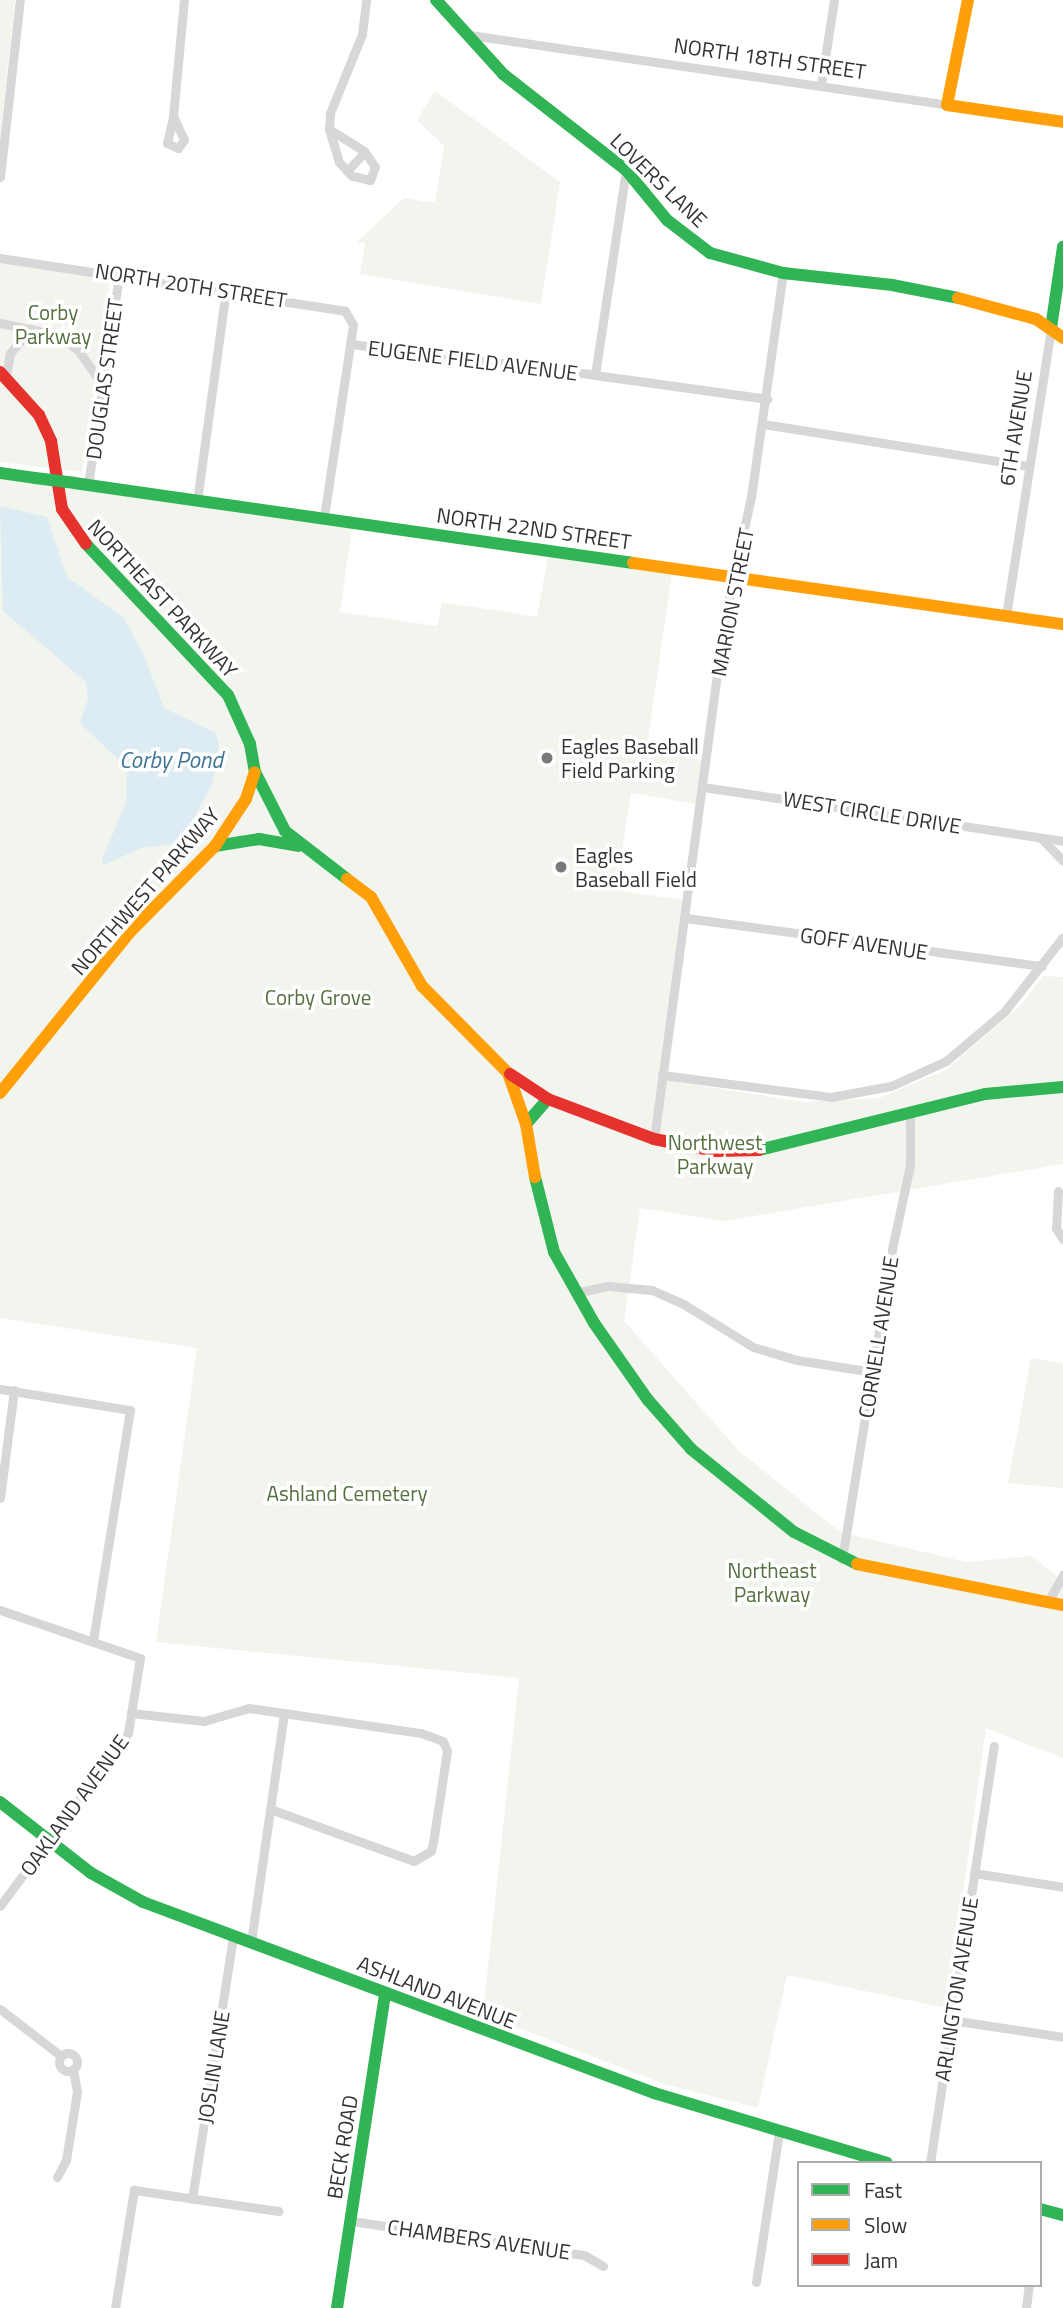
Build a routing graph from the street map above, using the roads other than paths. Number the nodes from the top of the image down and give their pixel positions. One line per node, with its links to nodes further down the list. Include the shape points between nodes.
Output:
1 (20, 0): 16 (street)
2 (184, 0): 10 (street)
3 (366, 0): 12 (street, via 362,33 330,113)
4 (436, 0): 7 (street, LOVERS LANE)
5 (834, 0): 8 (street)
6 (968, 0): 9 (street)
7 (470, 36): 8 (street, NORTH 18TH STREET); 15 (street, LOVERS LANE, via 503,74)
8 (821, 84): 9 (street, NORTH 18TH STREET)
9 (947, 105): 11 (street, NORTH 18TH STREET)
10 (173, 116)
11 (1063, 122)
12 (329, 129): 13 (street); 14 (street, via 331,148)
13 (365, 152): 14 (street); 14 (street, via 375,167 374,176 365,181)
14 (347, 170)
15 (626, 170): 19 (street, LOVERS LANE, via 667,220 710,253); 28 (street, EUGENE FIELD AVENUE)
16 (0, 177)
17 (1063, 247): 23 (street, 6TH AVENUE)
18 (0, 258): 20 (street, NORTH 20TH STREET)
19 (783, 273): 23 (street, LOVERS LANE, via 892,285 992,305); 30 (street, MARION STREET)
20 (119, 274): 21 (street, NORTH 20TH STREET); 29 (street, DOUGLAS STREET)
21 (226, 290): 26 (street, NORTH 20TH STREET, via 345,311 352,320); 35 (street)
22 (0, 323): 24 (street)
23 (1051, 328): 25 (street, LOVERS LANE); 32 (street, 6TH AVENUE)
24 (30, 329): 27 (street, via 10,352); 29 (street, via 69,341)
25 (1063, 338)
26 (351, 344): 28 (street, EUGENE FIELD AVENUE); 36 (street, NORTH 20TH STREET)
27 (3, 374): 40 (street, NORTHEAST PARKWAY, via 38,415 55,466 65,519 110,575 228,695 250,744)
28 (595, 375): 30 (street, EUGENE FIELD AVENUE)
29 (103, 384): 34 (street, DOUGLAS STREET)
30 (767, 399): 31 (street, MARION STREET)
31 (763, 424): 32 (street); 37 (street, MARION STREET)
32 (1028, 466): 38 (street, 6TH AVENUE)
33 (0, 472): 34 (street, NORTH 22ND STREET, bridge)
34 (88, 485): 35 (street, NORTH 22ND STREET)
35 (197, 501): 36 (street, NORTH 22ND STREET)
36 (324, 516): 37 (street, NORTH 22ND STREET)
37 (737, 577): 38 (street, NORTH 22ND STREET); 41 (street, MARION STREET, via 725,615)
38 (1006, 616): 39 (street, NORTH 22ND STREET)
39 (1063, 624)
40 (256, 772): 44 (street, NORTHWEST PARKWAY, via 246,799); 45 (street, NORTHEAST PARKWAY, via 271,807)
41 (704, 787): 42 (street, WEST CIRCLE DRIVE); 47 (street, MARION STREET)
42 (1040, 837): 43 (street, WEST CIRCLE DRIVE); 46 (street)
43 (1063, 841)
44 (215, 846): 45 (street, via 259,839); 53 (street, NORTHWEST PARKWAY, via 129,933)
45 (298, 846): 50 (street, NORTHEAST PARKWAY, via 341,871 371,897 422,986)
46 (1063, 861)
47 (686, 918): 49 (street, GOFF AVENUE); 51 (street, MARION STREET)
48 (1063, 937): 49 (street)
49 (1042, 966): 51 (street, via 1004,1012 958,1052 920,1076 891,1086 831,1097)
50 (508, 1073): 54 (street); 56 (street, NORTHEAST PARKWAY)
51 (662, 1075): 57 (street, MARION STREET)
52 (1063, 1087): 55 (street, via 985,1094)
53 (0, 1093)
54 (548, 1099): 56 (street); 57 (street)
55 (910, 1116): 57 (street, via 772,1150 716,1152); 61 (street, CORNELL AVENUE, via 910,1165)
56 (526, 1124): 60 (street, NORTHEAST PARKWAY, via 542,1218)
57 (654, 1139)
58 (1058, 1191): 59 (street, via 1056,1228)
59 (1063, 1239)
60 (575, 1293): 61 (street, via 608,1286 652,1290 685,1304 753,1348 810,1363); 65 (street, NORTHEAST PARKWAY, via 648,1400 691,1449 793,1532)
61 (873, 1371): 65 (street, CORNELL AVENUE)
62 (0, 1389): 63 (street)
63 (14, 1390): 64 (street); 70 (street, via 129,1407 132,1417)
64 (0, 1498)
65 (842, 1559): 67 (street, NORTHEAST PARKWAY, via 898,1576)
66 (1063, 1575): 67 (street)
67 (1049, 1600): 68 (street, NORTHEAST PARKWAY)
68 (1063, 1605)
69 (0, 1610): 70 (street)
70 (93, 1642): 71 (street, OAKLAND AVENUE, via 140,1658)
71 (131, 1713): 72 (street, via 204,1721 249,1708); 76 (street, OAKLAND AVENUE, via 128,1733)
72 (284, 1713): 75 (street); 75 (street, via 443,1741 447,1751 431,1851 414,1861)
73 (994, 1746): 77 (street, ARLINGTON AVENUE)
74 (0, 1802): 76 (street, ASHLAND AVENUE)
75 (270, 1809): 81 (street)
76 (49, 1841): 79 (street, OAKLAND AVENUE); 80 (street, ASHLAND AVENUE, via 121,1892)
77 (974, 1873): 78 (street); 84 (street, ARLINGTON AVENUE)
78 (1063, 1887)
79 (0, 1906)
80 (233, 1936): 81 (street, ASHLAND AVENUE); 90 (street, JOSLIN LANE)
81 (251, 1942): 82 (street, ASHLAND AVENUE)
82 (385, 1993): 86 (street, ASHLAND AVENUE, via 622,2082); 94 (street, BECK ROAD)
83 (0, 2009): 89 (street, via 61,2056 60,2067 73,2070 77,2092 66,2160)
84 (951, 2020): 85 (street); 88 (street, ARLINGTON AVENUE)
85 (1063, 2037)
86 (779, 2130): 87 (street, ASHLAND AVENUE); 96 (street)
87 (880, 2161)
88 (930, 2161)
89 (58, 2177)
90 (192, 2199): 92 (street); 98 (street, via 134,2190)
91 (1042, 2210): 93 (street)
92 (278, 2211)
93 (1063, 2216)
94 (351, 2221): 95 (street, CHAMBERS AVENUE, via 584,2255); 99 (street, BECK ROAD)
95 (603, 2266)
96 (756, 2282)
97 (1029, 2287): 100 (street)
98 (115, 2308)
99 (337, 2308)
100 (1026, 2308)

